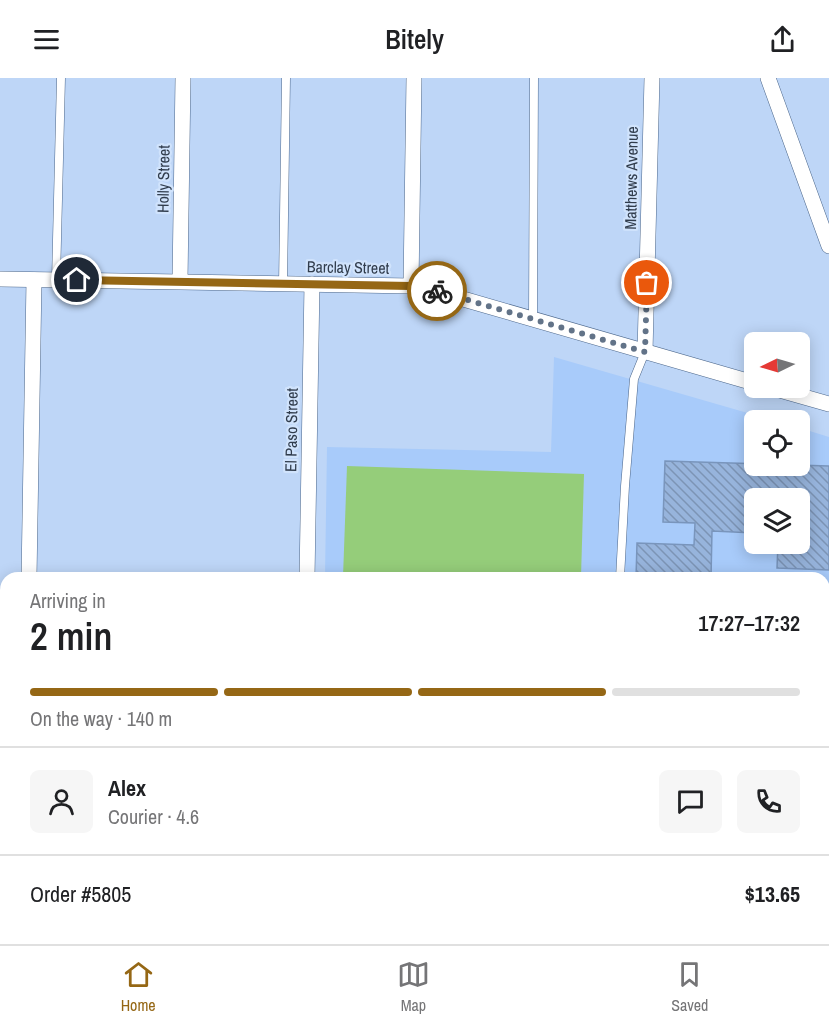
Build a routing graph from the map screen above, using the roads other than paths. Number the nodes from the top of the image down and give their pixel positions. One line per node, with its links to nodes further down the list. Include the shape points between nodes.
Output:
1 (60, 78): 11 (lane)
2 (183, 78): 12 (street, Holly Street)
3 (286, 78): 14 (lane)
4 (414, 78): 15 (street)
5 (534, 78): 16 (lane)
6 (652, 78): 17 (street, Matthews Avenue)
7 (768, 78): 8 (street)
8 (829, 246)
9 (0, 279): 10 (street, Barclay Street)
10 (34, 280): 11 (street, Barclay Street); 21 (street)
11 (56, 280): 12 (street, Barclay Street)
12 (180, 281): 14 (street, Barclay Street)
13 (312, 284): 14 (street, Barclay Street); 15 (street, Barclay Street); 22 (street, El Paso Street)
14 (283, 285)
15 (411, 286): 16 (street, Barclay Street)
16 (533, 319): 17 (street, Barclay Street)
17 (645, 352): 18 (street, Barclay Street); 23 (lane, via 634,379)
18 (744, 380)
19 (808, 398): 20 (street)
20 (829, 404)
21 (29, 572)
22 (307, 572)
23 (620, 572)

